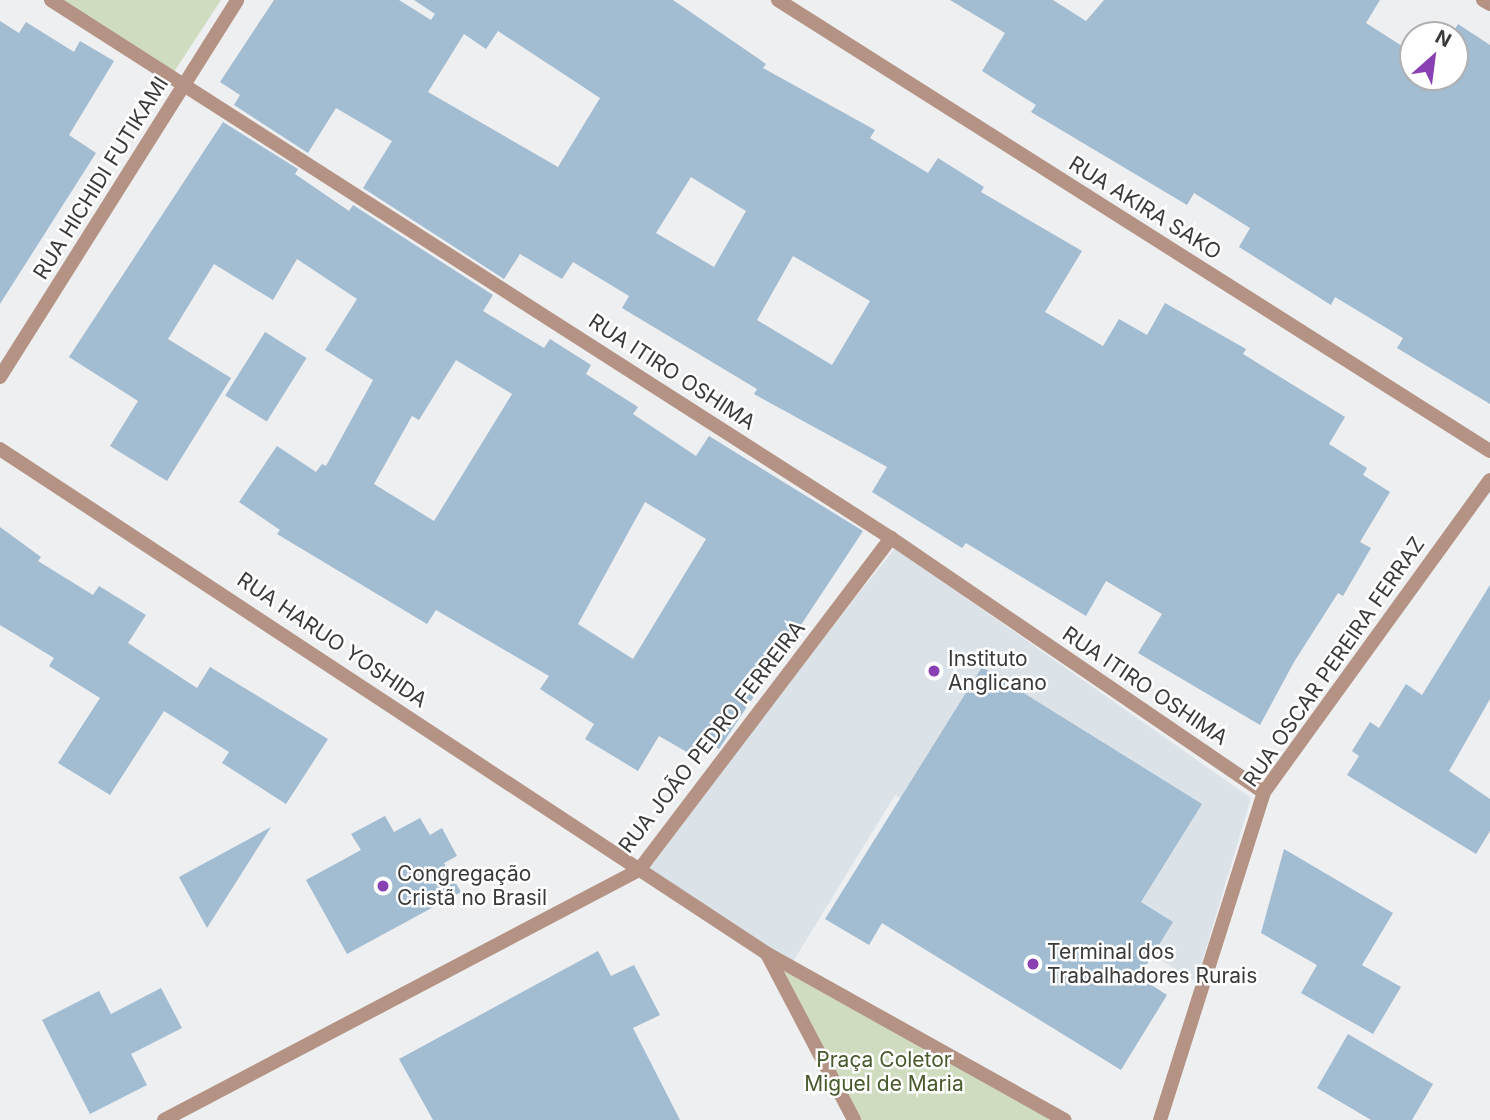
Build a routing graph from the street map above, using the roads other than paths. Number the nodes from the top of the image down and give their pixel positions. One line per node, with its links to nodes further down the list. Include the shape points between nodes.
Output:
1 (51, 0): 6 (street, RUA ITIRO OSHIMA)
2 (237, 0): 6 (street, RUA HICHIDI FUTIKAMI)
3 (778, 0): 9 (street, RUA AKIRA SAKO)
4 (1483, 0): 5 (street)
5 (1490, 4)
6 (185, 83): 7 (street, RUA HICHIDI FUTIKAMI); 11 (street, RUA ITIRO OSHIMA)
7 (0, 377)
8 (0, 449): 13 (street, RUA HARUO YOSHIDA)
9 (1490, 451)
10 (1490, 480): 12 (street, RUA OSCAR PEREIRA FERRAZ)
11 (891, 538): 12 (street, RUA ITIRO OSHIMA); 13 (street, RUA JOÃO PEDRO FERREIRA)
12 (1264, 792): 18 (street, RUA OSCAR PEREIRA FERRAZ)
13 (639, 870): 14 (street, RUA HARUO YOSHIDA); 15 (street, RUA JOÃO PEDRO FERREIRA)
14 (766, 953): 16 (street); 17 (street, RUA HARUO YOSHIDA)
15 (163, 1120)
16 (854, 1120)
17 (1065, 1120)
18 (1160, 1120)

